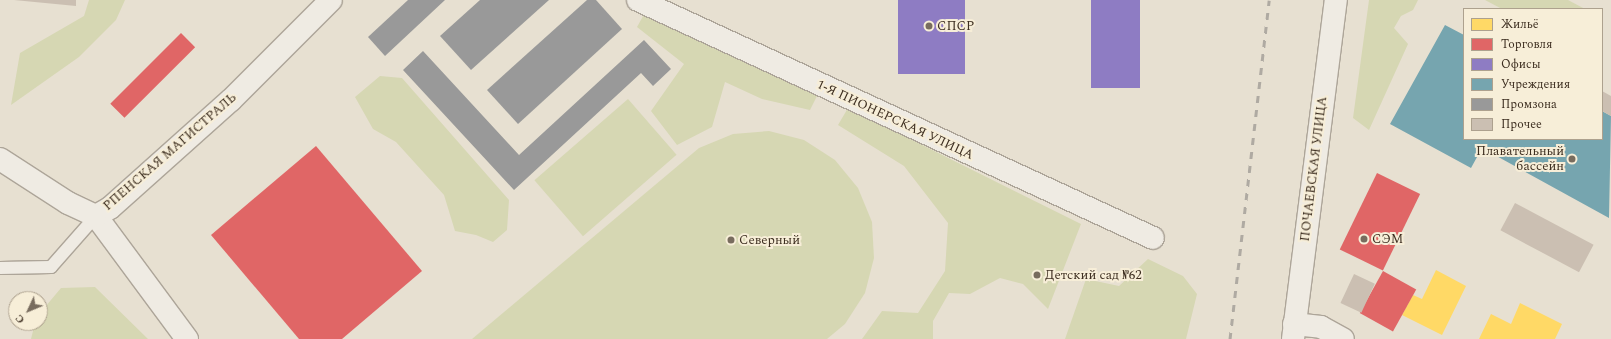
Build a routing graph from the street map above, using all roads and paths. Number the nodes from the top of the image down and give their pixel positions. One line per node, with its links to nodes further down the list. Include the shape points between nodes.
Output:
1 (638, 0): 6 (street, 1-Я ПИОНЕРСКАЯ УЛИЦА)
2 (1336, 0): 8 (street, ПОЧАЕВСКАЯ УЛИЦА)
3 (328, 3): 5 (street, РПЕНСКАЯ МАГИСТРАЛЬ, via 225,106 110,208)
4 (0, 160): 5 (street, РПЕНСКАЯ МАГИСТРАЛЬ, via 68,203)
5 (96, 216): 7 (lane, via 51,267); 9 (street)
6 (1153, 238)
7 (0, 268)
8 (1294, 331): 10 (street, via 1321,327)
9 (187, 339)
10 (1343, 339)

